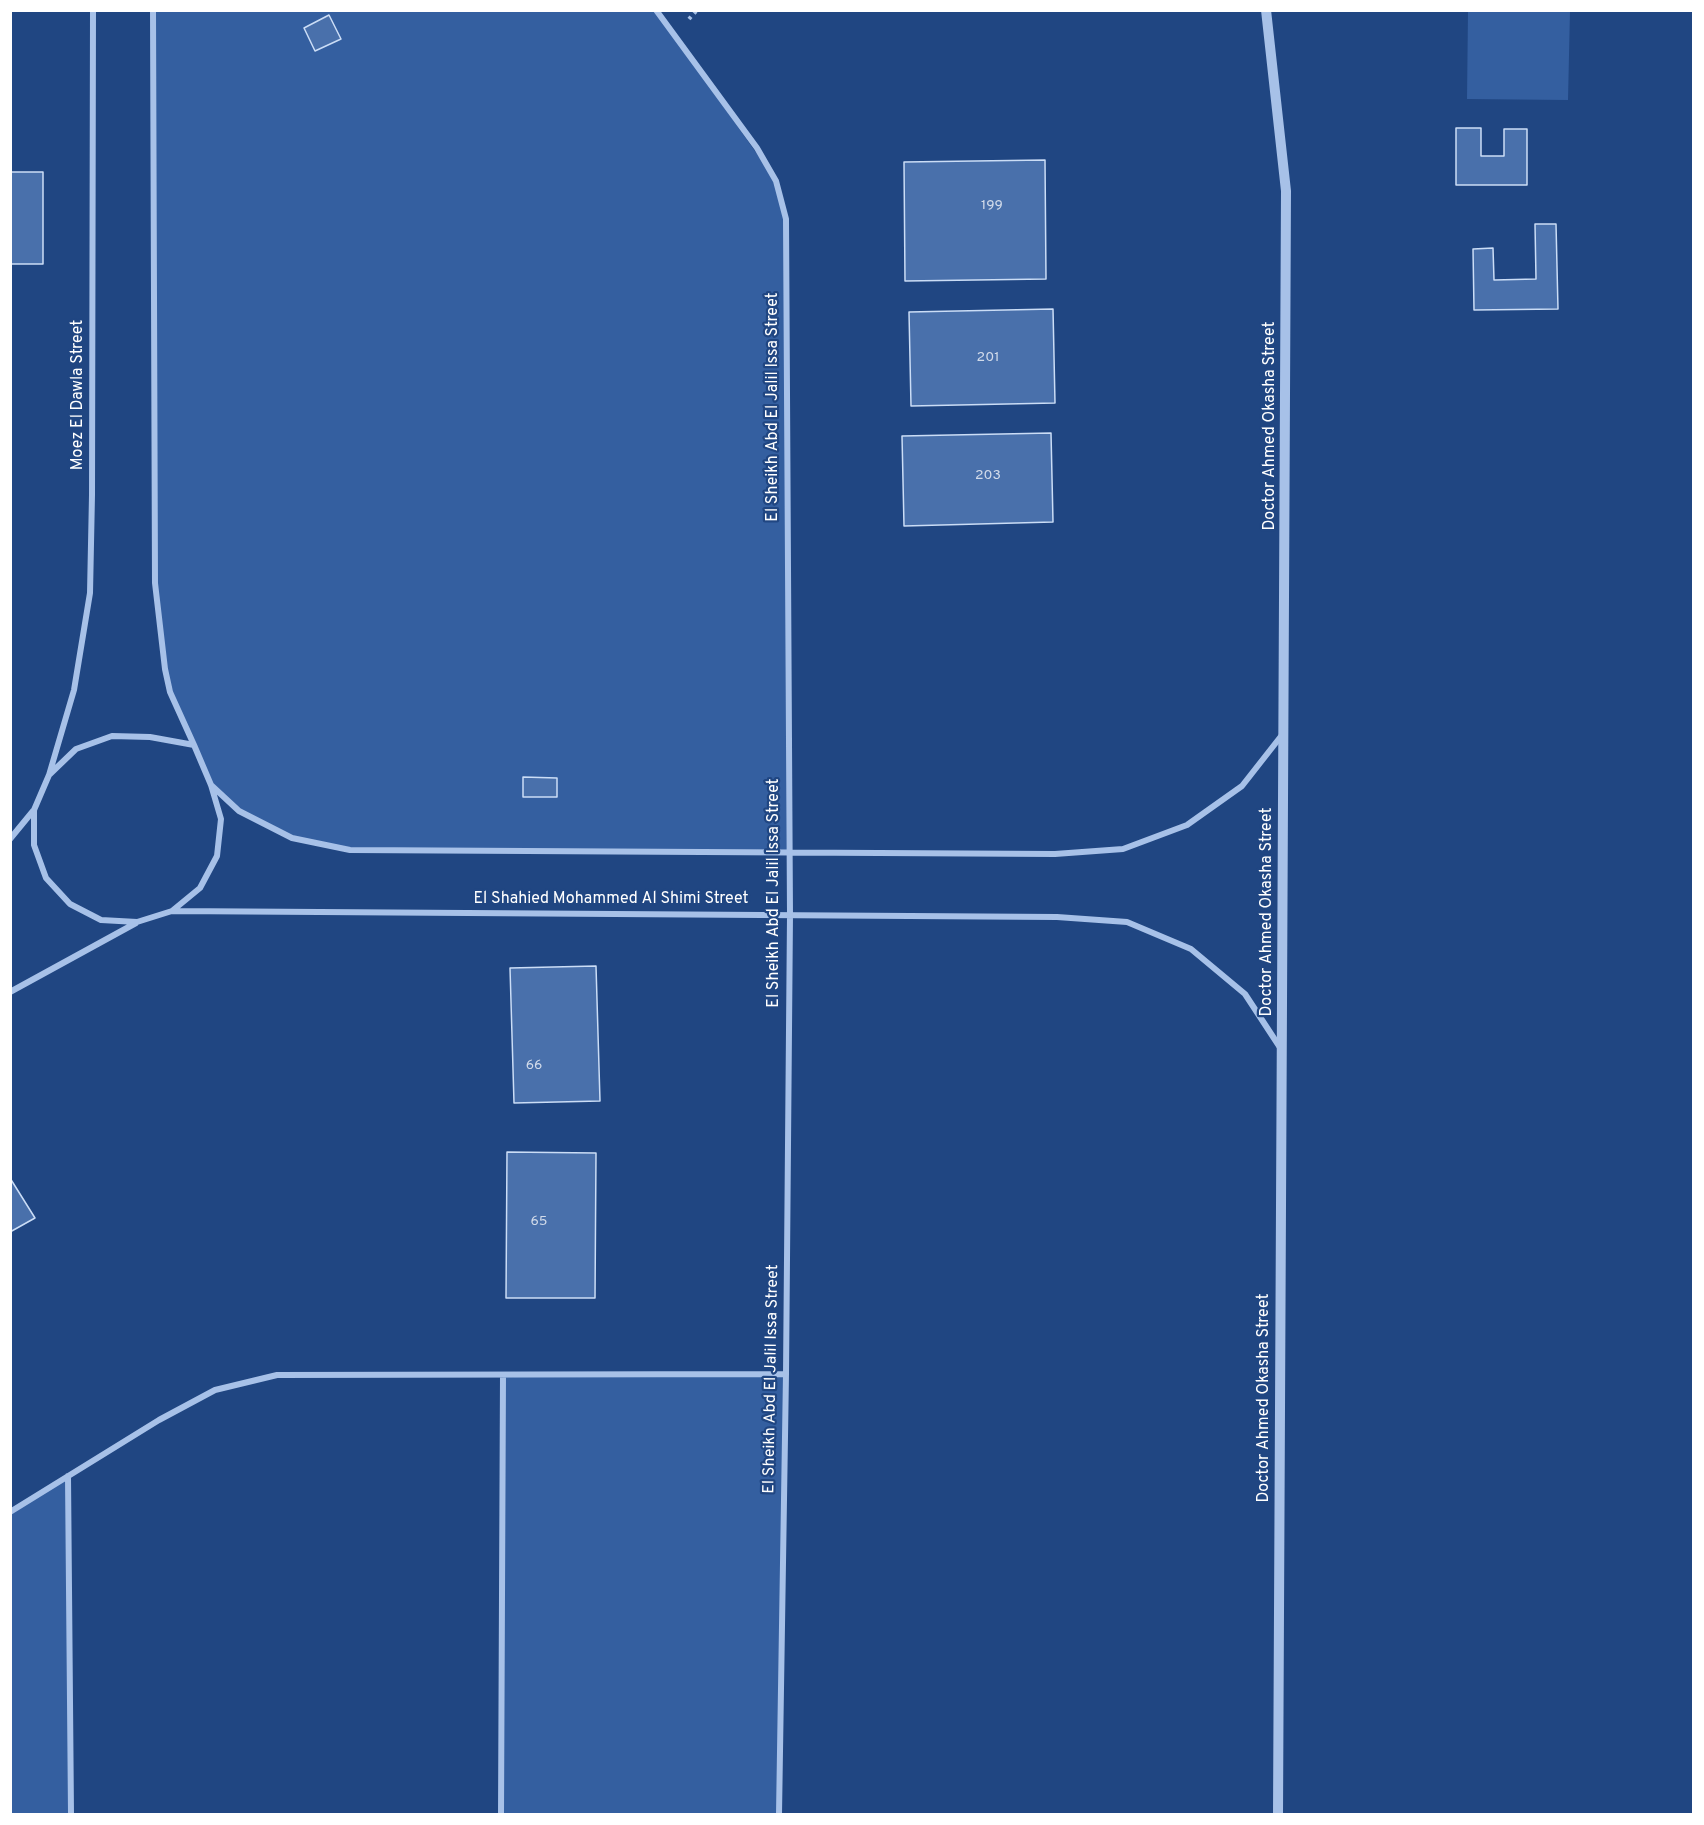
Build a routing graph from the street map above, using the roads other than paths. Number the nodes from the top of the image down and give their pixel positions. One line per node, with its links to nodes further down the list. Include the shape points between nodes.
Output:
1 (93, 10): 7 (street, Moez El Dawla Street, via 90,593 74,690)
2 (153, 10): 6 (street, via 155,583 170,692)
3 (656, 10): 11 (street, El Sheikh Abd El Jalil Issa Street, via 756,148 776,182 786,219)
4 (1266, 10): 5 (street, Doctor Ahmed Okasha Street, via 1286,191)
5 (1284, 732): 11 (street, via 1242,786 1187,825 1123,849 1055,854); 16 (street, Doctor Ahmed Okasha Street)
6 (194, 746): 7 (street, via 150,737 112,736 76,749); 8 (street)
7 (49, 775): 9 (street)
8 (211, 785): 11 (street, via 239,811 292,838 351,850); 12 (street, via 221,819 217,856 201,888)
9 (34, 810): 10 (street); 14 (street, via 34,845 46,878 70,904 101,920)
10 (10, 839)
11 (789, 853): 13 (street, El Sheikh Abd El Jalil Issa Street)
12 (172, 911): 13 (street, El Shahied Mohammed Al Shimi Street); 14 (street)
13 (790, 915): 16 (street, El Shahied Mohammed Al Shimi Street, via 1057,917 1127,922 1191,949 1236,986); 17 (street, El Sheikh Abd El Jalil Issa Street)
14 (137, 922): 15 (street)
15 (10, 992)
16 (1283, 1053): 24 (street, Doctor Ahmed Okasha Street)
17 (786, 1374): 18 (street); 23 (street, El Sheikh Abd El Jalil Issa Street)
18 (503, 1375): 19 (street, via 267,1377 215,1390); 22 (street)
19 (68, 1476): 20 (street); 21 (street)
20 (10, 1512)
21 (71, 1815)
22 (501, 1815)
23 (779, 1815)
24 (1278, 1815)

